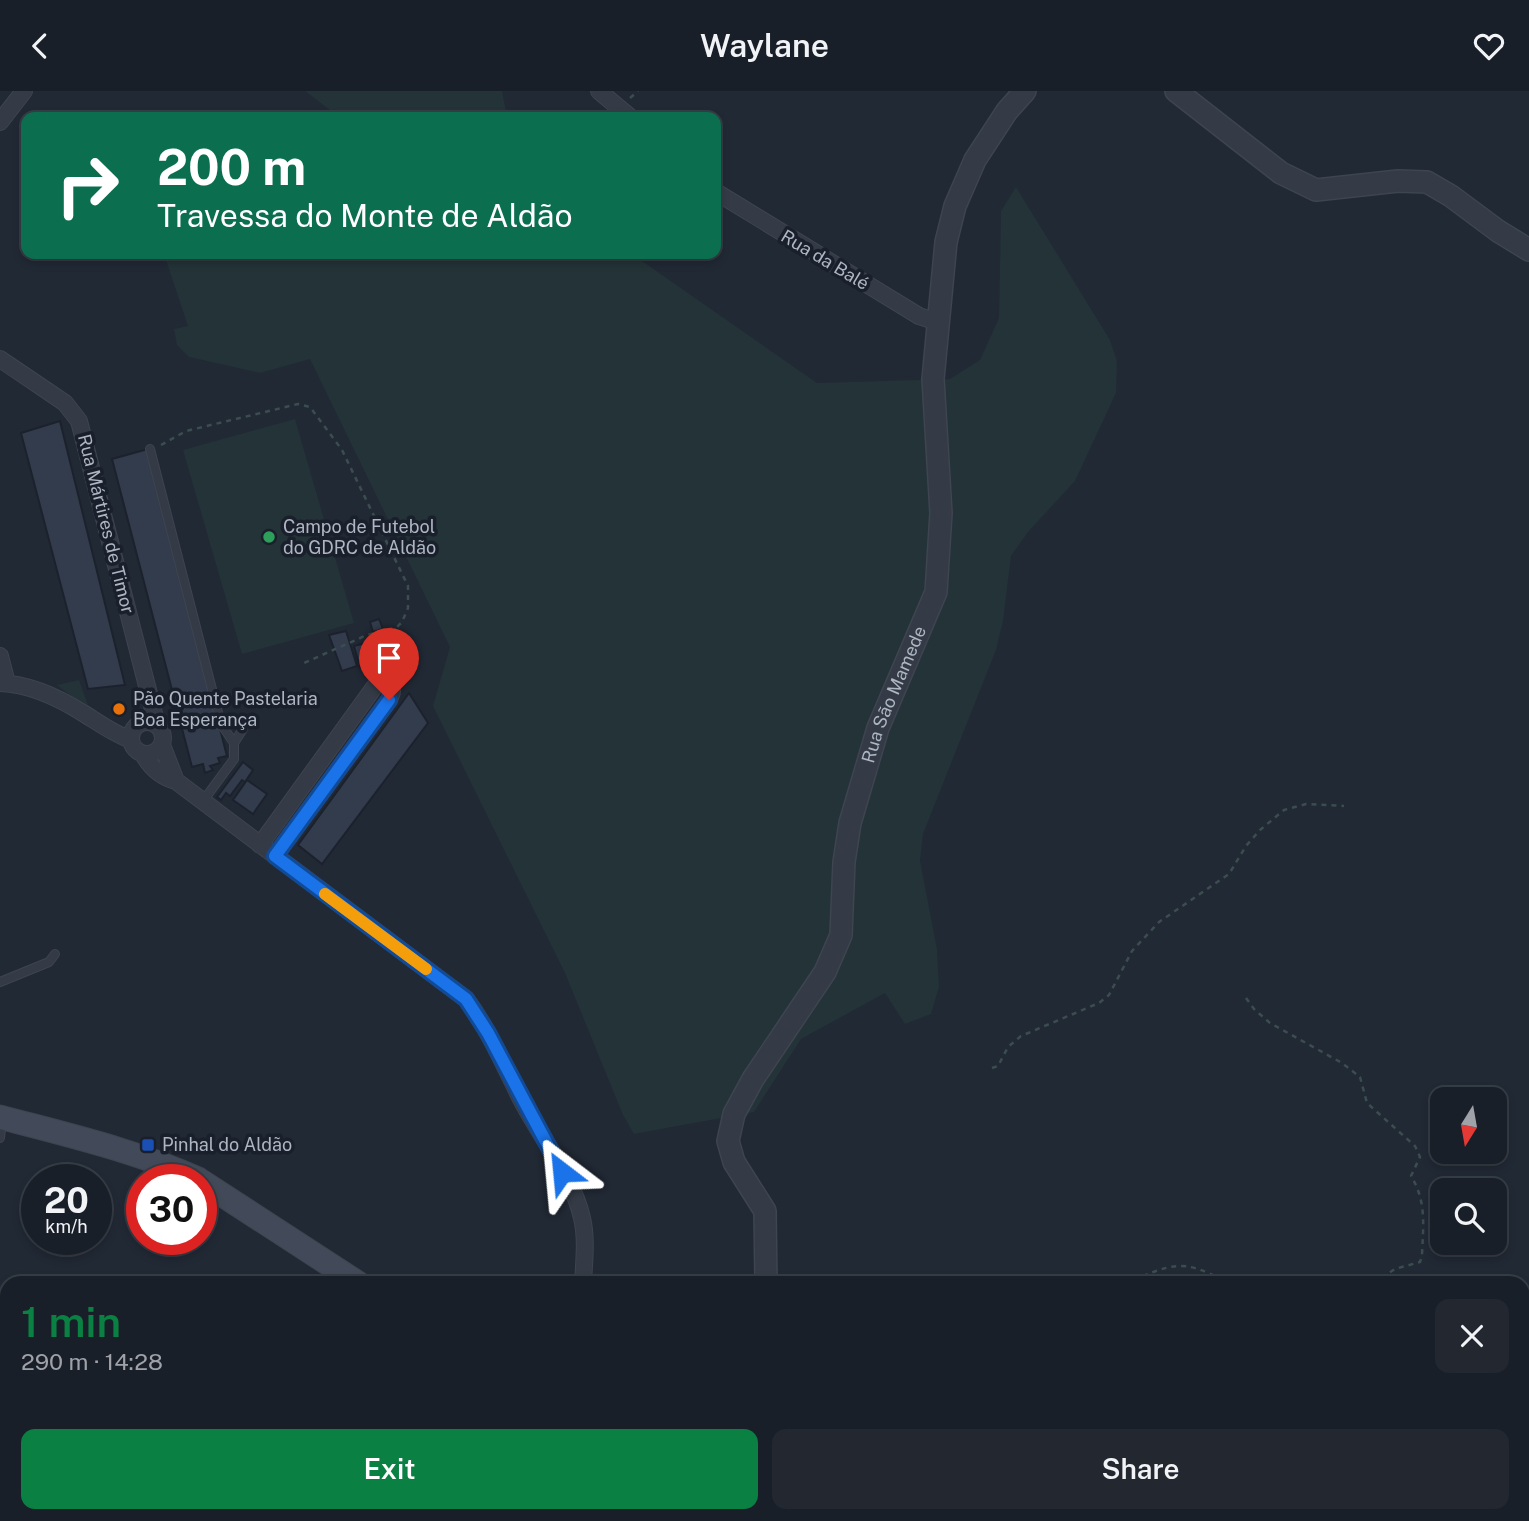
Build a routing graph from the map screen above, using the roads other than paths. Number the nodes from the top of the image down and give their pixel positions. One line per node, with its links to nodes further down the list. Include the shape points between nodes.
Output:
1 (24, 91): 6 (street)
2 (599, 91): 5 (street)
3 (1025, 91): 9 (street, Rua São Mamede, via 975,160 955,206)
4 (1176, 91): 8 (street, via 1281,173 1317,190 1398,181 1427,183)
5 (625, 112)
6 (0, 122)
7 (721, 195): 9 (street, Rua da Balé, via 919,316)
8 (1529, 250)
9 (937, 322): 31 (street, Rua São Mamede, via 933,379 941,513 936,592 878,728 850,823 841,935 825,972 752,1079 734,1114 728,1141 734,1162 765,1210)
10 (0, 359): 14 (street, Rua Mártires de Timor, via 65,403 79,421)
11 (154, 450): 17 (lane, via 221,724)
12 (0, 656): 13 (street)
13 (4, 683): 16 (street, via 50,695)
14 (157, 725): 16 (street, via 137,726); 18 (street, via 163,734)
15 (243, 729): 17 (lane)
16 (131, 740): 19 (street)
17 (234, 743): 21 (lane, via 234,759)
18 (162, 745): 19 (street, via 155,753); 20 (street)
19 (143, 754): 20 (street, via 165,778)
20 (176, 781): 21 (street)
21 (203, 801): 22 (street)
22 (260, 845): 23 (street); 23 (street, via 378,682 391,684 389,700)
23 (275, 856): 30 (street, via 475,1010 574,1195 583,1219)
24 (55, 954): 25 (lane, via 49,962)
25 (0, 982)
26 (1, 1124): 27 (main road, via 126,1150)
27 (164, 1164)
28 (217, 1192): 29 (main road)
29 (347, 1276)
30 (583, 1276)
31 (766, 1276)

